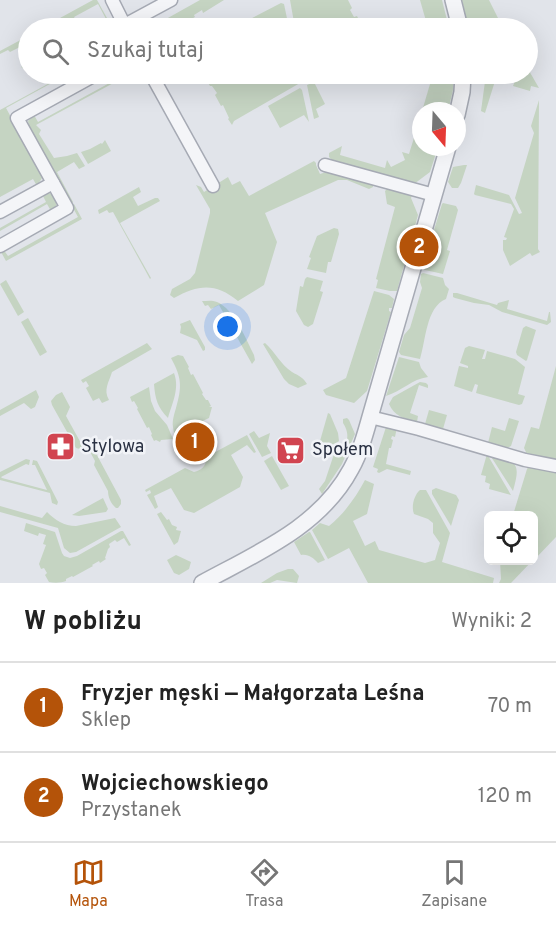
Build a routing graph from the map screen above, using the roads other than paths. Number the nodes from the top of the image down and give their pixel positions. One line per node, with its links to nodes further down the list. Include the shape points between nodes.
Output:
1 (112, 0): 4 (street)
2 (171, 0): 5 (street)
3 (453, 0): 6 (street)
4 (119, 18)
5 (139, 18)
6 (457, 18)
7 (79, 84): 13 (street, via 17,118)
8 (157, 84): 14 (street)
9 (462, 84): 10 (street)
10 (460, 102)
11 (445, 156): 15 (street)
12 (325, 165): 15 (street)
13 (53, 183): 16 (street); 17 (street, via 67,208)
14 (213, 186)
15 (434, 195): 18 (street)
16 (0, 213)
17 (0, 246)
18 (370, 417): 19 (street); 20 (street, via 351,469 320,511 295,531)
19 (556, 466)
20 (202, 583)

